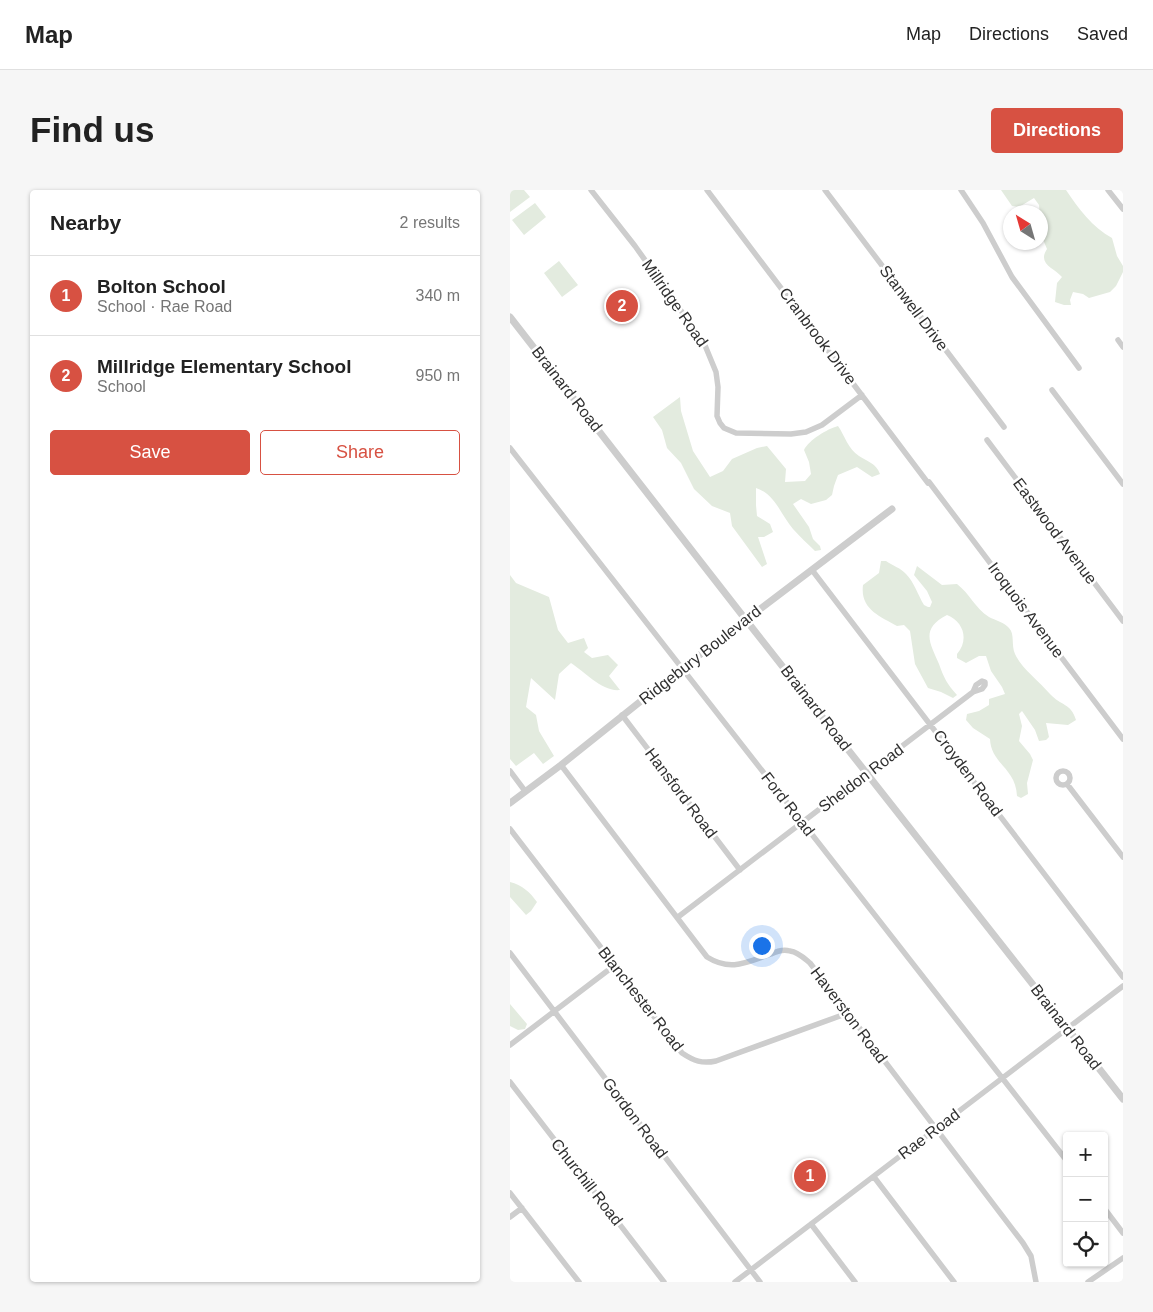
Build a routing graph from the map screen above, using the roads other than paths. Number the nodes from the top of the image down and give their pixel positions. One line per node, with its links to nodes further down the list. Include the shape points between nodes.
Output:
1 (591, 190): 12 (street, Millridge Road, via 706,346 717,377 717,416 724,428 736,433 806,432)
2 (707, 190): 12 (street, Cranbrook Drive)
3 (825, 190): 13 (street, Stanwell Drive)
4 (961, 190): 10 (street, via 1012,277)
5 (1108, 190): 6 (street)
6 (1123, 210)
7 (510, 317): 20 (street, Brainard Road)
8 (1118, 340): 9 (street)
9 (1123, 347)
10 (1079, 368)
11 (1052, 390): 17 (street)
12 (862, 395): 16 (street, Cranbrook Drive)
13 (1004, 427)
14 (987, 440): 21 (street, Eastwood Avenue)
15 (510, 448): 22 (street, Ford Road)
16 (929, 482): 26 (street, Iroquois Avenue)
17 (1123, 484)
18 (892, 509): 19 (street, Ridgebury Boulevard)
19 (812, 570): 20 (street, Ridgebury Boulevard); 25 (street, Croyden Road)
20 (746, 620): 22 (street, Ridgebury Boulevard); 29 (street, Brainard Road)
21 (1123, 621)
22 (681, 668): 24 (street, Ridgebury Boulevard); 33 (street, Ford Road)
23 (973, 692): 25 (street, Sheldon Road)
24 (622, 715): 27 (street, Ridgebury Boulevard); 36 (street, Hansford Road)
25 (931, 724): 29 (street, Sheldon Road); 40 (street, Croyden Road)
26 (1123, 739)
27 (561, 765): 31 (street, Ridgebury Boulevard); 37 (street, Haverston Road)
28 (510, 771): 31 (street)
29 (868, 773): 33 (street, Sheldon Road); 44 (street, Brainard Road)
30 (1067, 784): 35 (street)
31 (525, 791): 32 (street, Ridgebury Boulevard)
32 (510, 803)
33 (802, 822): 36 (street, Sheldon Road); 46 (street, Ford Road)
34 (510, 829): 39 (street, Blanchester Road)
35 (1123, 857)
36 (740, 870): 37 (street, Sheldon Road)
37 (678, 918): 43 (street, Haverston Road, via 707,957 718,963 742,964 778,951 790,950 800,955 810,963)
38 (510, 953): 42 (street, Gordon Road)
39 (615, 966): 42 (street); 43 (street, Blanchester Road, via 682,1053 704,1064)
40 (1123, 977)
41 (1123, 986): 44 (street, Rae Road)
42 (554, 1011): 45 (street); 59 (street, Gordon Road)
43 (848, 1013): 49 (street, Haverston Road)
44 (1067, 1028): 46 (street, Rae Road); 48 (street, Brainard Road)
45 (510, 1044)
46 (1002, 1078): 49 (street, Rae Road); 50 (street, Ford Road)
47 (510, 1082): 61 (street, Churchill Road)
48 (1123, 1099)
49 (936, 1130): 51 (street, Rae Road); 66 (street, Haverston Road, via 1023,1243 1031,1256)
50 (1063, 1155)
51 (874, 1177): 56 (street, Rae Road); 65 (street)
52 (510, 1193): 53 (street)
53 (522, 1208): 55 (street); 60 (street)
54 (1108, 1213): 57 (street)
55 (510, 1217)
56 (811, 1224): 59 (street, Rae Road); 64 (street)
57 (1123, 1233)
58 (1123, 1258): 67 (street)
59 (751, 1270): 62 (street, Rae Road); 63 (street, Gordon Road)
60 (579, 1282)
61 (664, 1282)
62 (735, 1282)
63 (760, 1282)
64 (855, 1282)
65 (954, 1282)
66 (1036, 1282)
67 (1088, 1282)

